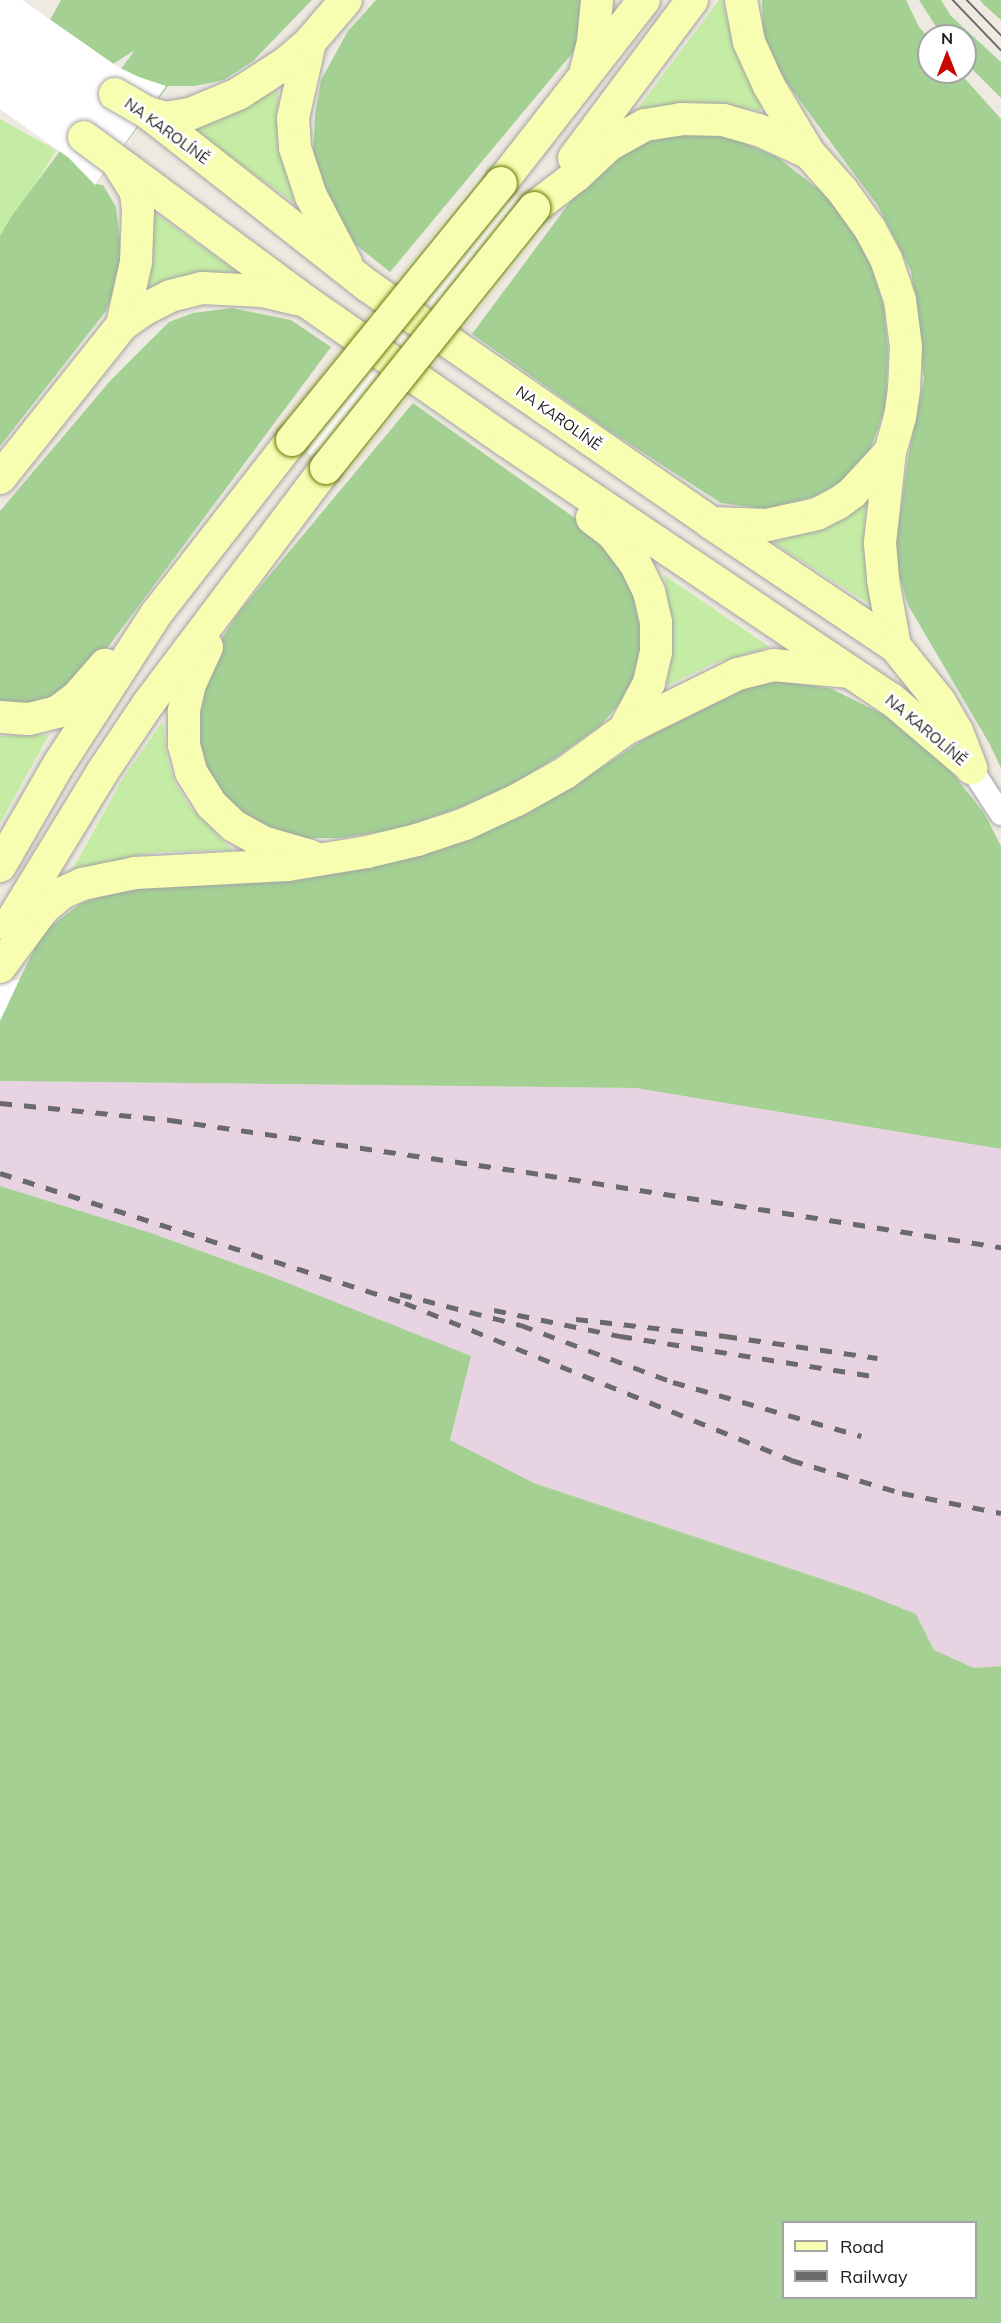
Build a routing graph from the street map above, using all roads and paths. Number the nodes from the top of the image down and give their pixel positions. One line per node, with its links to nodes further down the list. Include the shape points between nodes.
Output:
1 (346, 0): 6 (main road)
2 (597, 0): 7 (main road, via 589,62)
3 (644, 0): 7 (main road)
4 (692, 0): 13 (main road)
5 (741, 0): 11 (main road, via 758,64)
6 (310, 42): 9 (main road, via 275,71 217,105 172,117); 14 (main road, via 294,108 295,148 311,195)
7 (582, 80): 22 (main road, bridge)
8 (115, 94): 9 (main road, NA KAROLÍNĚ)
9 (148, 113): 14 (main road, NA KAROLÍNĚ)
10 (84, 137): 12 (main road, NA KAROLÍNĚ)
11 (809, 153): 13 (main road, via 759,130 723,120 681,119 645,125 609,145); 18 (main road, via 870,229 886,259 900,300 906,367 900,417)
12 (116, 159): 15 (main road, NA KAROLÍNĚ); 16 (main road, via 136,192 138,210 136,262)
13 (534, 208): 21 (main road, bridge)
14 (352, 274): 20 (main road, NA KAROLÍNĚ)
15 (307, 302): 16 (main road, via 262,291 202,288 170,296); 17 (main road, NA KAROLÍNĚ)
16 (122, 326): 19 (main road)
17 (508, 442): 24 (main road, NA KAROLÍNĚ); 26 (main road, via 530,472 613,534 646,584 656,622 656,652 649,683)
18 (890, 452): 20 (main road, via 852,493 817,514 767,525); 23 (main road, via 880,561)
19 (0, 478)
20 (711, 523): 23 (main road, NA KAROLÍNĚ)
21 (253, 562): 29 (main road, via 190,684 184,711 186,755 200,789 234,826 275,846 310,856); 31 (main road, via 103,771)
22 (156, 614): 25 (main road, via 66,707 29,719); 30 (main road, via 59,764)
23 (895, 646): 27 (main road, NA KAROLÍNĚ, via 940,702 957,731)
24 (852, 672): 26 (main road, via 783,665 751,669); 27 (main road, NA KAROLÍNĚ, via 912,715)
25 (0, 717)
26 (624, 730): 29 (main road, via 565,773 494,812 417,840)
27 (971, 768): 28 (street, NA KAROLÍNĚ)
28 (1001, 814)
29 (332, 857): 32 (main road, via 250,868 135,873 82,884 62,893 43,909)
30 (0, 866)
31 (0, 945)
32 (0, 967)

